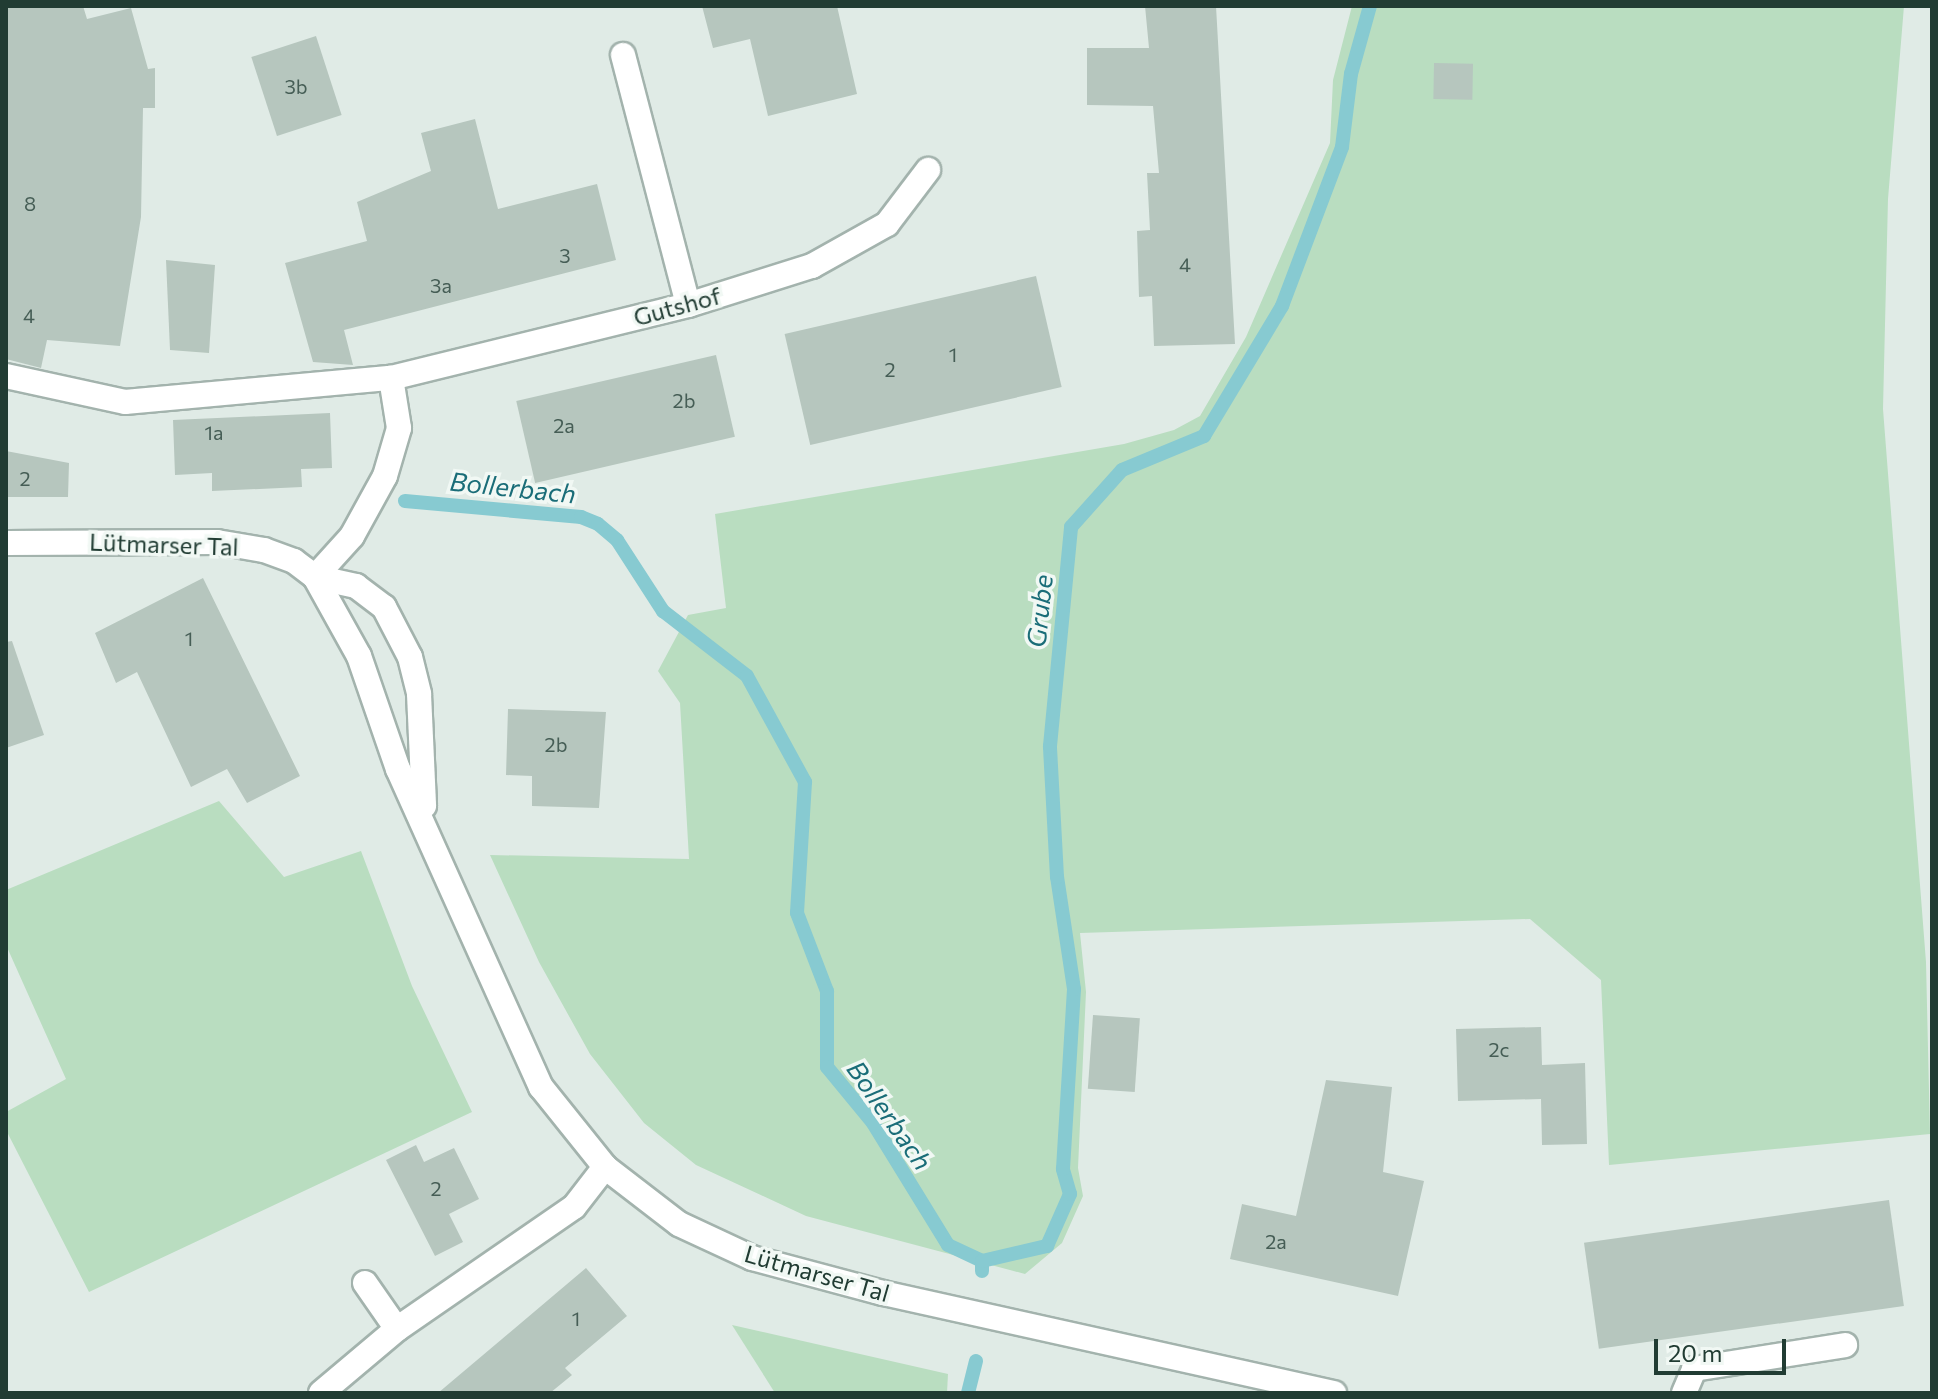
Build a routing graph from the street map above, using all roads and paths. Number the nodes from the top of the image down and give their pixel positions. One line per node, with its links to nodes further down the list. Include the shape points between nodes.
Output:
1 (623, 55): 3 (main road)
2 (928, 170): 3 (main road, Gutshof, via 887,224 812,266)
3 (688, 305): 5 (main road, Gutshof)
4 (6, 376): 5 (main road, Gutshof, via 125,402)
5 (391, 378): 7 (main road, via 399,428 385,476 352,536)
6 (6, 543): 7 (main road, Lütmarser Tal, via 217,542 264,550 294,561)
7 (315, 577): 8 (main road, Lütmarser Tal, via 359,656 398,769); 8 (main road, Lütmarser Tal, via 356,586 384,607 410,657 419,694 419,766)
8 (427, 828): 9 (main road, Lütmarser Tal, via 541,1087)
9 (605, 1167): 11 (main road, via 574,1207); 14 (main road, Lütmarser Tal, via 679,1224 752,1258 883,1293)
10 (365, 1283): 11 (main road)
11 (397, 1329): 13 (main road)
12 (1845, 1345): 15 (main road, via 1694,1369)
13 (321, 1393)
14 (1334, 1393)
15 (1684, 1393)

